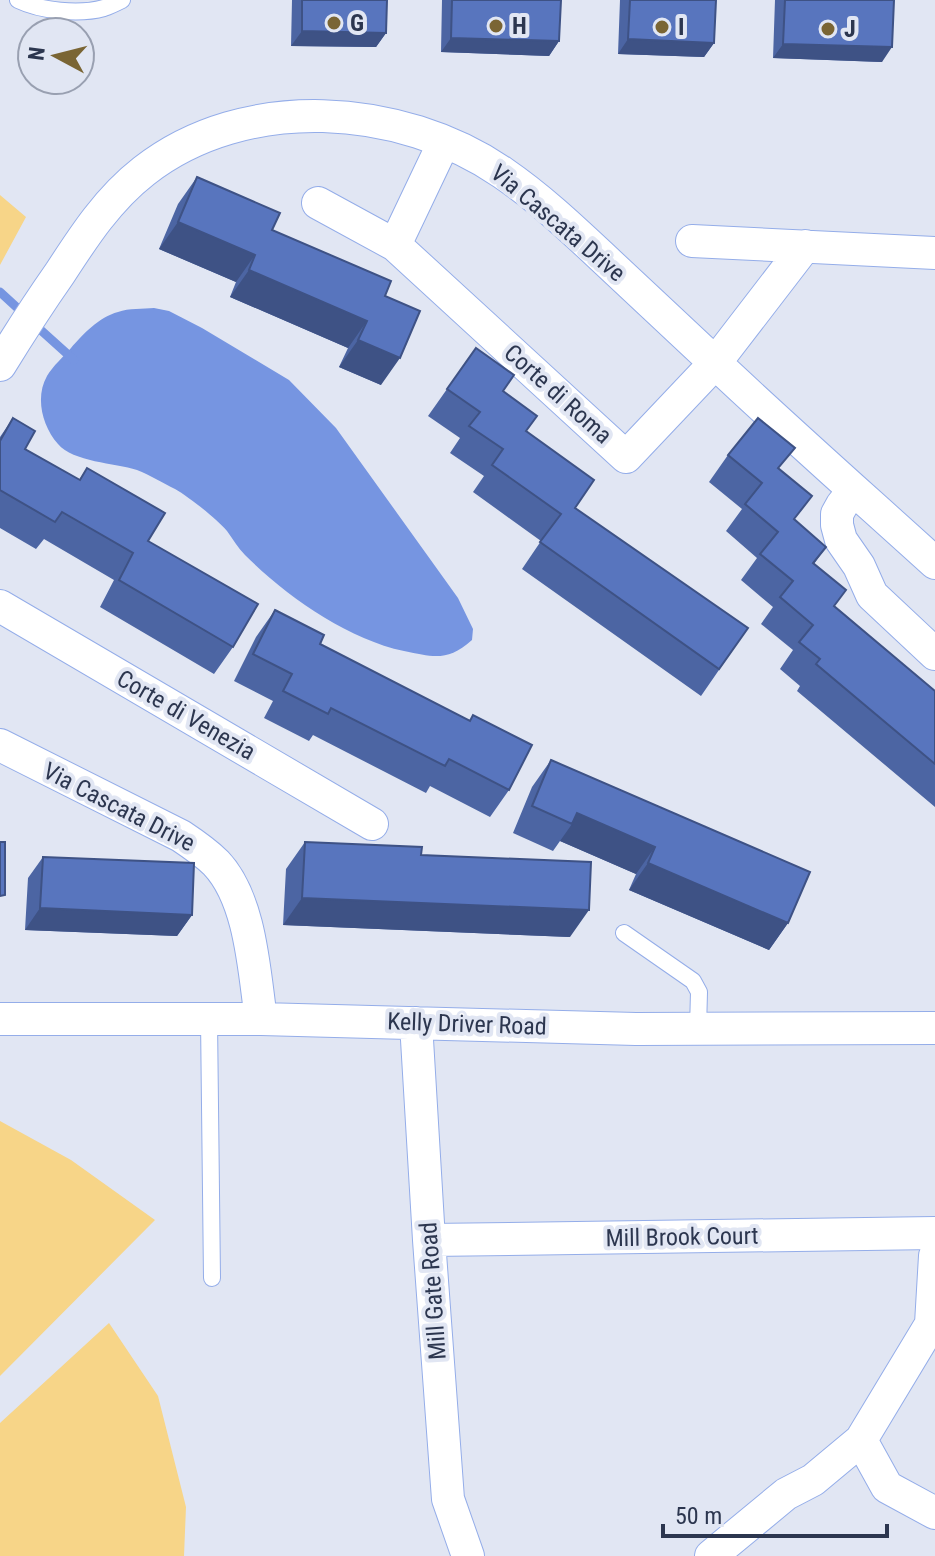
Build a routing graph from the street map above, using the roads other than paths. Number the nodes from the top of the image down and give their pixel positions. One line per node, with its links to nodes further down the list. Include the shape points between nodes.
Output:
1 (18, 0): 2 (lane, via 65,11 102,9)
2 (122, 0)
3 (444, 142): 6 (street); 9 (street, Via Cascata Drive, via 476,156 532,195); 10 (street, Via Cascata Drive, via 361,119 320,115 275,117 218,131 170,154 127,185 94,221)
4 (318, 203): 6 (street, Corte di Roma)
5 (692, 241): 7 (street)
6 (395, 245): 9 (street, Corte di Roma, via 626,457)
7 (805, 246): 8 (street); 9 (street)
8 (935, 253)
9 (715, 363): 11 (street, Via Cascata Drive)
10 (0, 365)
11 (854, 490): 12 (street, Via Cascata Drive); 14 (street, via 837,514 841,540 872,595)
12 (935, 563)
13 (0, 606): 16 (street, Corte di Venezia)
14 (935, 654)
15 (0, 745): 20 (street, Via Cascata Drive, via 181,836 218,865 243,914)
16 (372, 824)
17 (624, 933): 23 (lane, via 693,981 699,992)
18 (0, 1019): 19 (street, Kelly Driver Road)
19 (209, 1019): 20 (street, Kelly Driver Road); 27 (lane)
20 (261, 1019): 21 (street, Kelly Driver Road)
21 (416, 1023): 23 (street, Kelly Driver Road); 25 (street, Mill Gate Road)
22 (935, 1028): 23 (street, Kelly Driver Road)
23 (698, 1029)
24 (935, 1233): 25 (street, Mill Brook Court)
25 (429, 1240): 30 (street, Mill Gate Road, via 448,1499)
26 (935, 1256): 28 (street, via 931,1324)
27 (212, 1278)
28 (861, 1440): 29 (street, via 887,1487); 31 (street)
29 (935, 1513)
30 (468, 1556)
31 (711, 1556)

